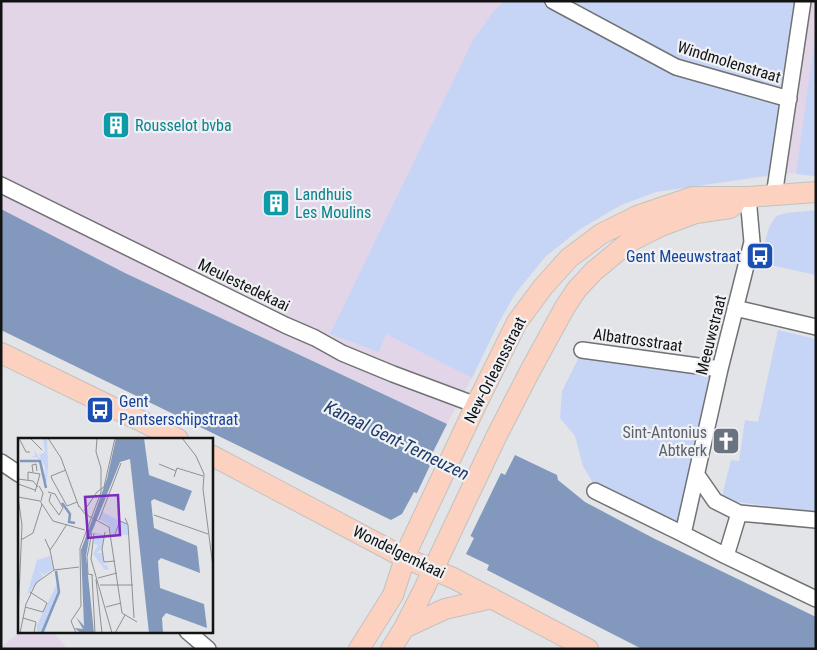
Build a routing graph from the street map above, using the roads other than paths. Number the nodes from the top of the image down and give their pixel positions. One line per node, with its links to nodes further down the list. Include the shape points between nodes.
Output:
1 (553, 1): 3 (street, Windmolenstraat, via 676,67)
2 (803, 1): 3 (street)
3 (790, 99): 6 (street)
4 (1, 185): 13 (street, Meulestedekaai, via 342,353)
5 (816, 192): 6 (main road, New-Orleansstraat)
6 (774, 196): 7 (main road, New-Orleansstraat)
7 (748, 197): 8 (street, Meeuwstraat, via 752,242); 13 (main road, New-Orleansstraat, via 693,197 646,213 602,234 569,258 517,322); 25 (main road, New-Orleansstraat, via 730,208 696,214 629,242 577,289 530,371)
8 (735, 308): 9 (street); 12 (street, Meeuwstraat)
9 (816, 327)
10 (582, 350): 12 (street, Albatrosstraat)
11 (1, 353): 14 (main road)
12 (720, 369): 18 (street, Meeuwstraat)
13 (476, 404): 24 (main road, New-Orleansstraat)
14 (176, 438)
15 (212, 456): 24 (main road, Wondelgemkaai)
16 (1, 462): 17 (street)
17 (18, 473)
18 (696, 478): 20 (street, via 715,501); 22 (street, Meeuwstraat)
19 (595, 491): 22 (street)
20 (739, 513): 21 (street); 23 (street)
21 (816, 520)
22 (683, 534): 23 (street)
23 (726, 556): 27 (street)
24 (405, 558): 25 (main road, Wondelgemkaai); 31 (main road, New-Orleansstraat, via 393,595)
25 (433, 571): 26 (main road, Wondelgemkaai); 28 (main road, New-Orleansstraat)
26 (492, 598): 28 (main road, via 445,609); 33 (main road, Wondelgemkaai)
27 (816, 599)
28 (404, 628): 32 (main road, New-Orleansstraat)
29 (188, 632): 30 (street)
30 (208, 649)
31 (359, 649)
32 (391, 649)
33 (588, 649)

